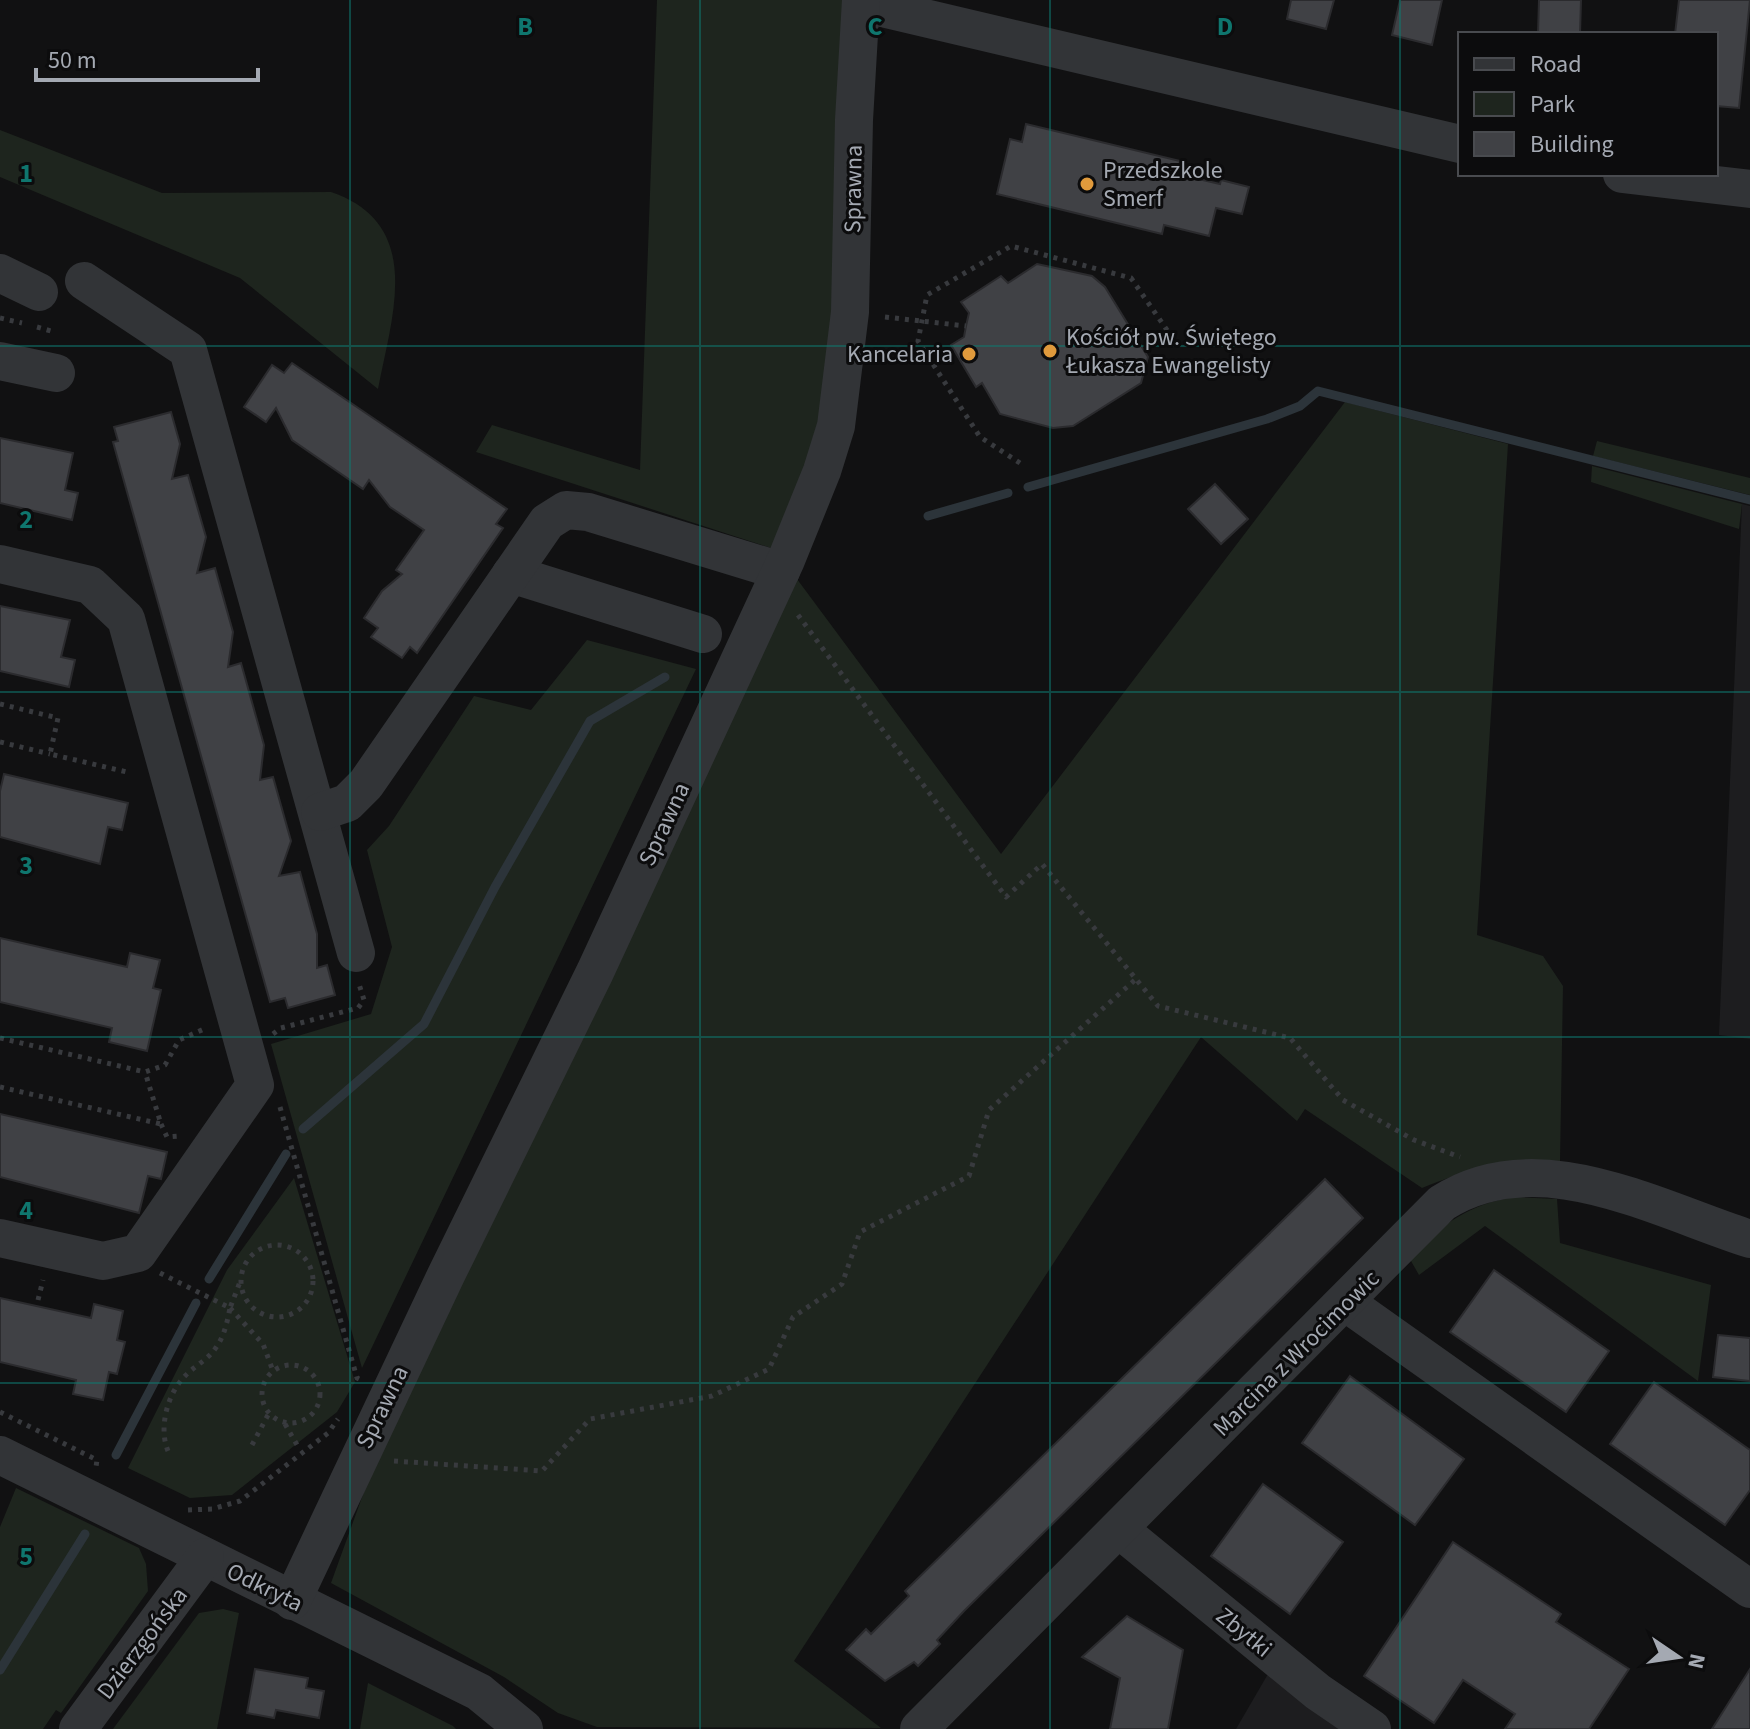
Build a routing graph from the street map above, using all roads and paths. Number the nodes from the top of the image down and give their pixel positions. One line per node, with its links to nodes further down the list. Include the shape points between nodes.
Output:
1 (861, 1): 2 (street); 17 (street, Sprawna, via 843,387 822,471)
2 (1458, 144)
3 (1639, 176): 4 (street)
4 (1750, 189)
5 (0, 273): 7 (street)
6 (84, 281): 25 (street, via 188,350)
7 (39, 292)
8 (885, 317): 9 (path)
9 (922, 319): 10 (path); 11 (path, via 927,295 1011,246 1131,278); 14 (path, via 918,341 980,437)
10 (966, 326)
11 (1178, 346)
12 (0, 361): 13 (street)
13 (56, 373)
14 (1020, 463)
15 (0, 564): 39 (street, via 90,585 126,619 255,1085)
16 (511, 574): 17 (street, via 547,522 566,510 588,512); 18 (street); 25 (street, via 366,784 347,803)
17 (778, 578): 27 (path, via 1006,897 1042,864); 54 (street, Sprawna, via 595,972)
18 (703, 634)
19 (0, 704): 21 (path, via 58,718)
20 (0, 742): 21 (path)
21 (50, 754): 23 (path)
22 (129, 765): 23 (path)
23 (131, 773): 24 (path)
24 (135, 786)
25 (320, 812): 26 (street)
26 (356, 953): 30 (path, via 351,959 364,1005 281,1028)
27 (1136, 979): 36 (path, via 1158,1006 1290,1038 1343,1100 1414,1140); 54 (path, via 989,1110 969,1176 860,1232 842,1284 793,1317 769,1369 712,1396 590,1419 542,1471)
28 (200, 1017): 31 (path, via 204,1031 179,1040 165,1065)
29 (0, 1038): 31 (path)
30 (267, 1043)
31 (145, 1072): 34 (path)
32 (0, 1087): 34 (path)
33 (278, 1099): 44 (path)
34 (161, 1124): 35 (path, via 167,1137 186,1135)
35 (188, 1145)
36 (1514, 1177): 38 (street, Marcina z Wrocimowic, via 1581,1182); 41 (street, Marcina z Wrocimowic, via 1471,1186 1442,1203)
37 (0, 1238): 39 (street, via 103,1261)
38 (1750, 1239)
39 (138, 1253): 42 (path, via 154,1271)
40 (240, 1282): 40 (path, via 245,1262 259,1249 284,1245 304,1255 313,1274 310,1295 298,1311 280,1317 260,1313 245,1299); 42 (path)
41 (1345, 1302): 56 (street, Marcina z Wrocimowic); 58 (street)
42 (230, 1308): 43 (path, via 263,1344); 52 (path, via 214,1351 183,1377 173,1394 166,1412)
43 (273, 1372): 47 (path, via 261,1395); 49 (path, via 290,1364 305,1368 321,1390 314,1414)
44 (361, 1380): 45 (path); 46 (path)
45 (373, 1386)
46 (356, 1391)
47 (269, 1413): 49 (path); 50 (path)
48 (343, 1413): 55 (path, via 328,1433 240,1501)
49 (284, 1423): 51 (path)
50 (252, 1445)
51 (297, 1445)
52 (168, 1451)
53 (0, 1455): 57 (street, Odkryta)
54 (357, 1459): 59 (street, Sprawna)
55 (183, 1511)
56 (1120, 1530): 62 (street, Marcina z Wrocimowic); 63 (street, Zbytki, via 1318,1692)
57 (205, 1557): 59 (street, Odkryta); 60 (street, Dzierzgońska)
58 (1750, 1589)
59 (292, 1601): 61 (street, Odkryta, via 479,1692)
60 (78, 1729)
61 (524, 1729)
62 (919, 1729)
63 (1372, 1729)

